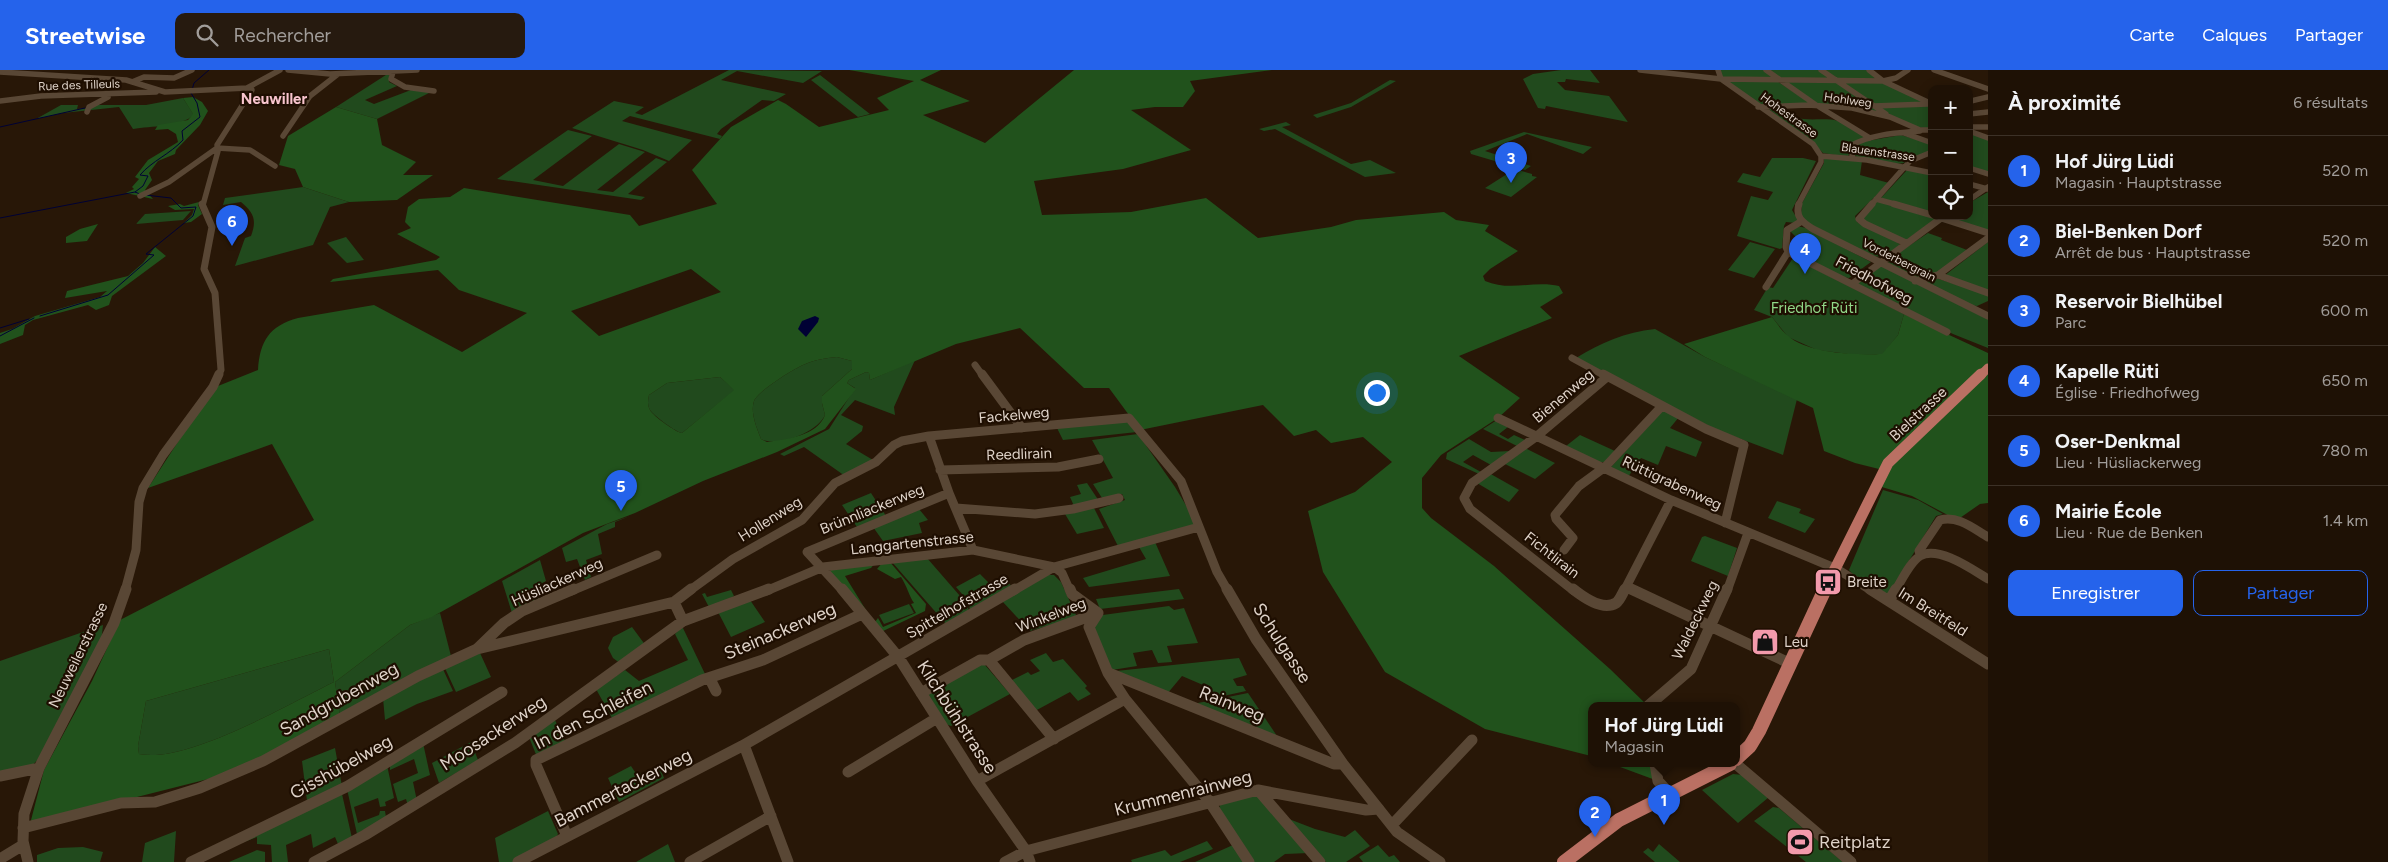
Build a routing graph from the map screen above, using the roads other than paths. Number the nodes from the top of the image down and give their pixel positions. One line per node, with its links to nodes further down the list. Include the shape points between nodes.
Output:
1 (192, 70): 22 (street, via 174,78 144,77)
2 (280, 70): 23 (street)
3 (288, 70): 15 (street)
4 (331, 70): 15 (street)
5 (417, 70): 14 (street)
6 (1640, 70): 17 (street)
7 (1718, 70): 17 (street)
8 (1766, 70): 19 (street)
9 (1821, 70): 20 (street)
10 (1869, 70): 21 (street)
11 (1908, 70): 21 (street, via 1893,80)
12 (1934, 70): 24 (street)
13 (0, 72): 18 (street)
14 (393, 72): 16 (street); 26 (street, via 391,79 397,84)
15 (324, 74): 16 (street)
16 (338, 74): 50 (street, via 310,96)
17 (1721, 79): 19 (street); 37 (street, Hohestrasse)
18 (126, 80): 22 (street); 28 (street)
19 (1778, 80): 20 (street); 35 (street)
20 (1835, 80): 21 (street); 36 (street)
21 (1883, 81): 33 (street)
22 (132, 82): 27 (street)
23 (251, 87): 27 (street, Rue des Tilleuls); 54 (street)
24 (1986, 88): 25 (street)
25 (1973, 90)
26 (434, 91)
27 (159, 92): 29 (street, Rue des Tilleuls)
28 (102, 95): 29 (street, Rue des Tilleuls); 31 (street, Rue des Tilleuls, via 41,96)
29 (113, 95): 38 (street, via 89,106)
30 (1988, 97): 32 (street)
31 (0, 101)
32 (1973, 101)
33 (1928, 102)
34 (1928, 103): 36 (street)
35 (1816, 105): 37 (street, Hohlweg); 41 (street, Hohlweg, via 1852,108); 51 (street)
36 (1874, 106): 41 (street)
37 (1758, 107): 56 (street, Hohestrasse, via 1810,142)
38 (87, 112)
39 (1988, 112): 40 (street)
40 (1973, 114)
41 (1890, 117): 46 (street, Hohlweg)
42 (1973, 124): 43 (street)
43 (1980, 127): 44 (street); 45 (street)
44 (1988, 127)
45 (1973, 128)
46 (1920, 130): 47 (street, Hohlweg); 49 (street)
47 (1928, 130)
48 (1973, 132): 52 (street)
49 (1902, 133): 51 (street); 53 (street)
50 (283, 136)
51 (1870, 138): 57 (street, via 1850,146)
52 (1988, 138)
53 (1928, 142)
54 (217, 148): 58 (street, via 250,150); 65 (street, via 169,182); 82 (street, via 202,205 212,225 204,268)
55 (1928, 154): 59 (street, via 1910,161)
56 (1821, 156): 57 (street, Blauenstrasse); 71 (street, Hohestrasse, via 1798,208)
57 (1853, 159): 59 (street, Blauenstrasse)
58 (275, 166)
59 (1906, 167): 61 (street, Blauenstrasse); 67 (street)
60 (1973, 169): 62 (street)
61 (1928, 172)
62 (1988, 174)
63 (1973, 185): 64 (street)
64 (1987, 188): 66 (street)
65 (140, 196)
66 (1973, 197)
67 (1876, 199): 68 (street); 74 (street, via 1859,219)
68 (1928, 213)
69 (1933, 220): 74 (street)
70 (1950, 220): 72 (street)
71 (1802, 222): 75 (street, via 1787,230); 76 (street, Vorderbergrain)
72 (1988, 233)
73 (1988, 238): 77 (street)
74 (1906, 243): 76 (street)
75 (1788, 252): 79 (street, Friedhofweg); 80 (street)
76 (1881, 263): 78 (street, Vorderbergrain); 79 (street)
77 (1938, 275): 78 (street); 81 (street)
78 (1915, 281): 83 (street, Vorderbergrain)
79 (1852, 284): 84 (street, Friedhofweg)
80 (1766, 287)
81 (1988, 293)
82 (216, 299): 144 (street, Neuweilerstrasse, via 221,359 219,374 145,484 139,502 136,550 114,623)
83 (1988, 316)
84 (1947, 332)
85 (1572, 358): 88 (street, Bienenweg)
86 (975, 365): 92 (street)
87 (1988, 368): 114 (main road, Bielstrasse, via 1888,463)
88 (1607, 377): 89 (street, Bienenweg); 94 (street, Bienenweg)
89 (1662, 406): 97 (street); 103 (street, Bienenweg, via 1744,445)
90 (1129, 418): 92 (street, Fackelweg); 104 (street, Schulgasse, via 1180,481)
91 (1498, 418): 94 (street, Rüttigrabenweg)
92 (1022, 428): 93 (street, Fackelweg)
93 (929, 436): 95 (street, Fackelweg); 98 (street)
94 (1536, 436): 97 (street, Rüttigrabenweg); 116 (street, Fichtlirain, via 1472,483 1464,498 1468,505 1583,597 1610,606 1618,602)
95 (902, 441): 118 (street, Hollenweg, via 876,462 835,484 802,520 733,559)
96 (1098, 459): 98 (street, Reedlirain, via 1058,467)
97 (1605, 467): 101 (street, Rüttigrabenweg); 108 (street, via 1581,483 1555,515 1573,538)
98 (940, 470): 99 (street)
99 (949, 493): 102 (street); 109 (street, Brünnliackerweg)
100 (1119, 498): 102 (street, via 1046,513)
101 (1671, 500): 103 (street, Rüttigrabenweg); 116 (street, Fichtlirain)
102 (956, 508): 107 (street)
103 (1725, 523): 105 (street, Rüttigrabenweg)
104 (1199, 527): 113 (street, Spittelhofstrasse); 140 (street, Schulgasse, via 1229,594)
105 (1748, 533): 114 (street, Rüttigrabenweg); 122 (street, Waldeckweg)
106 (1988, 537): 111 (street, via 1958,520 1947,518 1940,520 1919,551)
107 (973, 550): 112 (street, Langgartenstrasse); 113 (street, Langgartenstrasse)
108 (1564, 550)
109 (807, 552): 112 (street, Kilchbühlstrasse)
110 (657, 555): 123 (street, Hüsliackerweg, via 522,611)
111 (1920, 555): 115 (street, via 1946,556); 117 (street)
112 (823, 567): 119 (street, Kilchbühlstrasse); 121 (street, Langgartenstrasse)
113 (1054, 567): 120 (street, via 1062,574 1072,594); 124 (street, Spittelhofstrasse)
114 (1837, 569): 117 (street, Im Breitfeld); 126 (main road, Bielstrasse)
115 (1988, 578)
116 (1626, 587): 122 (street)
117 (1889, 601): 127 (street, Im Breitfeld)
118 (674, 602): 121 (street); 123 (street, Sandgrubenweg)
119 (862, 614): 124 (street, Kilchbühlstrasse); 129 (street, Steinackerweg)
120 (1098, 614): 125 (street, Winkelweg, via 1036,635); 128 (street, via 1089,627)
121 (683, 621): 161 (street, Moosackerweg, via 515,743 365,835)
122 (1712, 628): 126 (street); 134 (street, Waldeckweg, via 1691,669)
123 (477, 649): 154 (street, Sandgrubenweg, via 418,676 264,761 200,788 155,802 121,803)
124 (899, 658): 132 (street, Kilchbühlstrasse); 138 (street, Spittelhofstrasse)
125 (989, 660): 132 (street, Winkelweg, via 980,660); 136 (street)
126 (1789, 663): 139 (main road, Bielstrasse, via 1755,739)
127 (1988, 664)
128 (1108, 673): 133 (street); 140 (street, Rainweg, via 1334,764)
129 (710, 679): 130 (street); 155 (street, In den Schleifen, via 536,760)
130 (716, 691)
131 (502, 692): 160 (street, Gisshübelweg, via 348,786)
132 (921, 693): 135 (street, Kilchbühlstrasse)
133 (1124, 699): 136 (street); 150 (street)
134 (1653, 702)
135 (937, 718): 145 (street); 147 (street, Kilchbühlstrasse)
136 (1054, 739): 147 (street)
137 (1472, 740): 153 (street)
138 (744, 744): 152 (street); 155 (street, Bammertackerweg)
139 (1740, 755)
140 (1343, 764): 151 (street, Schulgasse)
141 (1656, 767): 149 (street, via 1658,780)
142 (1724, 767): 149 (main road)
143 (1740, 767): 170 (street)
144 (39, 768): 146 (street); 154 (street, Neuweilerstrasse, via 28,799)
145 (848, 772)
146 (0, 776)
147 (977, 781): 157 (street, Kilchbühlstrasse)
148 (1258, 790): 150 (street, Krummenrainweg); 151 (street, Krummenrainweg, via 1366,810); 167 (street)
149 (1670, 794): 169 (main road, via 1619,820)
150 (1209, 801): 157 (street, Krummenrainweg); 166 (street)
151 (1379, 809): 153 (street, Schulgasse)
152 (771, 816): 163 (street); 164 (street)
153 (1392, 824): 168 (street, Schulgasse, via 1408,842)
154 (23, 828): 156 (street, Neuweilerstrasse)
155 (567, 836): 162 (street, Bammertackerweg)
156 (23, 845): 158 (street); 159 (street, Neuweilerstrasse)
157 (1028, 856): 165 (street, Krummenrainweg)
158 (0, 859)
159 (28, 862)
160 (191, 862)
161 (314, 862)
162 (518, 862)
163 (690, 862)
164 (788, 862)
165 (1005, 862)
166 (1248, 862)
167 (1320, 862)
168 (1440, 862)
169 (1564, 862)
170 (1851, 862)

